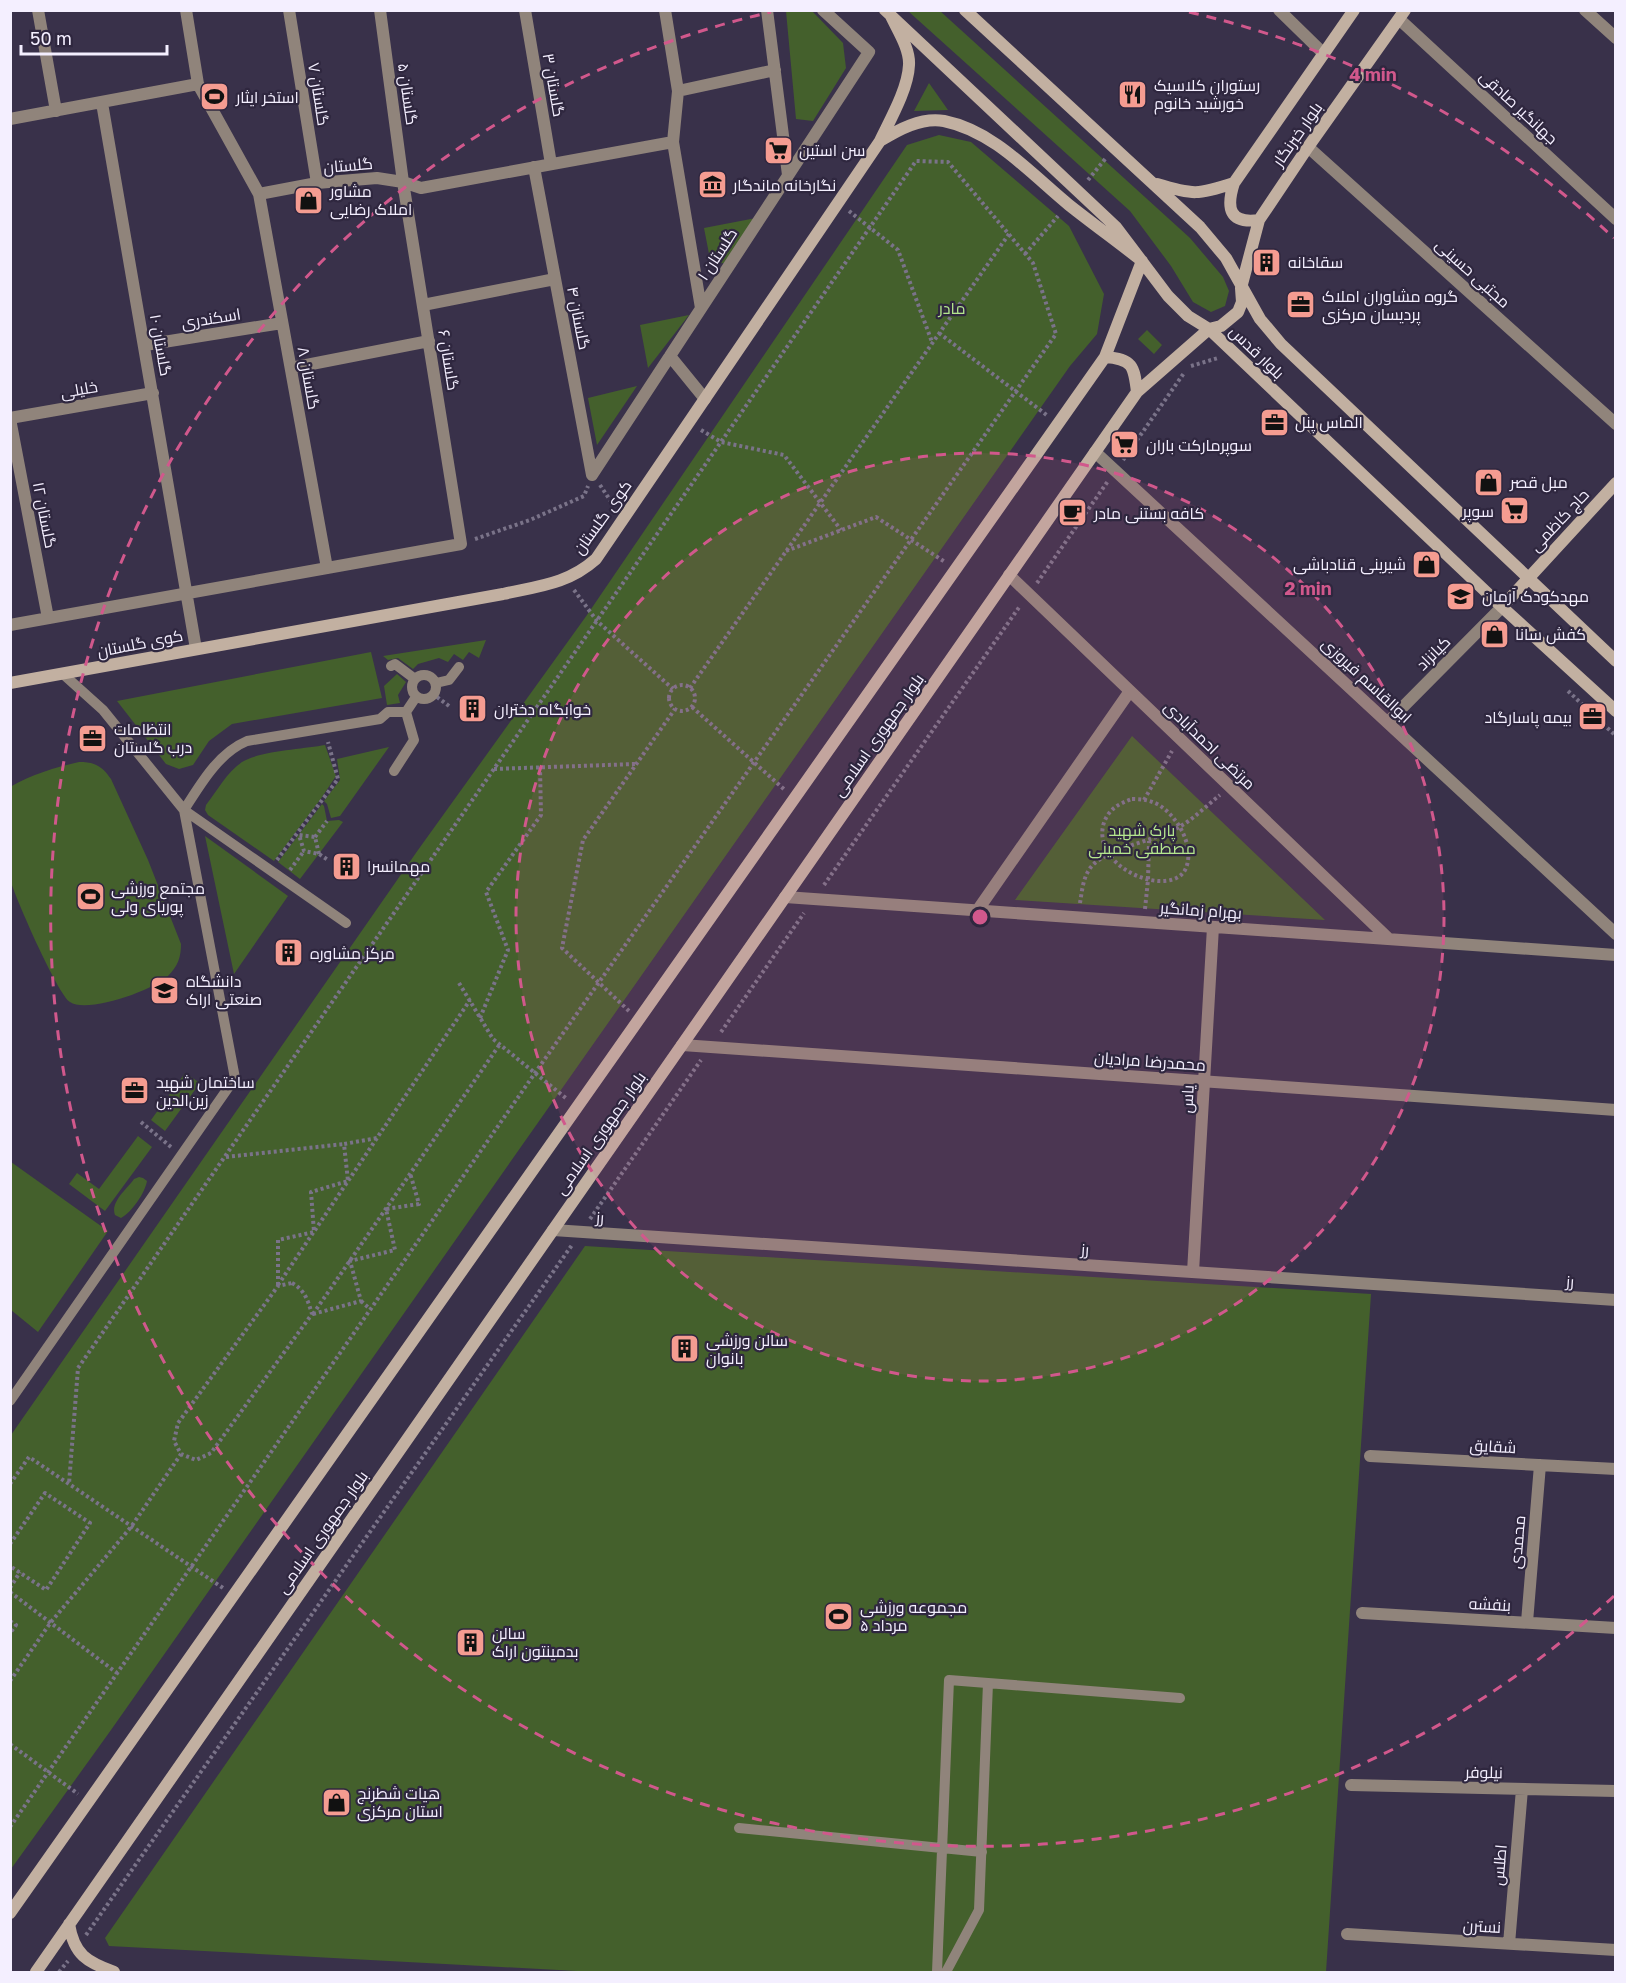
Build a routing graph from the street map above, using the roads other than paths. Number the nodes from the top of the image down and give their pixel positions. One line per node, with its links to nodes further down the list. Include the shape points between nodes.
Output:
1 (38, 10): 21 (street)
2 (186, 10): 18 (street)
3 (289, 10): 30 (street, گلستان ۷)
4 (380, 10): 29 (street, گلستان ۵)
5 (525, 10): 26 (street, گلستان ۳)
6 (665, 10): 19 (street)
7 (767, 10): 17 (street)
8 (823, 10): 28 (street, گلستان ۱, via 868,52)
9 (965, 10): 31 (main road, بلوار قدس)
10 (1279, 10): 16 (street)
11 (1354, 10): 16 (main road, بلوار خبرنگار)
12 (1585, 10): 15 (street)
13 (888, 13): 23 (main road, کوی گلستان, via 905,45 909,64 905,84); 36 (main road, بلوار قدس, via 1116,227)
14 (1402, 15): 25 (main road, بلوار خبرنگار); 34 (street, جهانگیر صادقی)
15 (1616, 38)
16 (1323, 53): 32 (main road, بلوار خبرنگار)
17 (775, 70): 19 (street); 28 (street)
18 (198, 84): 20 (street); 33 (street)
19 (678, 90): 24 (street)
20 (102, 103): 21 (street); 44 (street, گلستان ۱۰)
21 (56, 111): 22 (street)
22 (10, 119)
23 (879, 141): 36 (main road, via 921,122 942,121 976,131); 50 (main road, کوی گلستان)
24 (672, 142): 26 (street, گلستان); 40 (street)
25 (1308, 147): 35 (main road, بلوار خبرنگار); 52 (street, مجتبی حسینی)
26 (551, 164): 27 (street, گلستان)
27 (534, 167): 29 (street, گلستان, via 421,188); 37 (street, گلستان ۴)
28 (788, 175): 40 (street, گلستان ۱)
29 (404, 182): 30 (street, گلستان, via 377,178); 39 (street, گلستان ۶)
30 (317, 183): 33 (street, گلستان)
31 (1153, 183): 32 (main road, via 1185,193 1205,193); 38 (main road, بلوار قدس, via 1226,258)
32 (1234, 183): 35 (main road, via 1228,200 1231,212 1237,218)
33 (259, 194): 41 (street, گلستان ۸)
34 (1616, 219)
35 (1259, 220): 38 (main road, بلوار خبرنگار)
36 (1142, 261): 42 (main road, بلوار قدس, via 1177,306); 46 (main road, بلوار جمهوری اسلامی)
37 (555, 279): 39 (street); 54 (street, گلستان ۴)
38 (1241, 288): 42 (main road, بلوار خبرنگار, via 1238,312 1221,326); 58 (main road, بلوار قدس, via 1281,344)
39 (423, 305): 43 (street, گلستان ۶)
40 (701, 308): 45 (street, گلستان ۱)
41 (282, 323): 44 (street, اسکندری); 47 (street, گلستان ۸)
42 (1209, 329): 48 (main road, بلوار جمهوری اسلامی); 60 (main road, بلوار قدس)
43 (429, 340): 47 (street); 56 (street, گلستان ۶, via 461,544)
44 (144, 345): 49 (street, گلستان ۱۰)
45 (670, 356): 50 (street); 54 (street, گلستان ۱)
46 (1105, 357): 48 (main road, via 1131,364); 106 (main road, بلوار جمهوری اسلامی)
47 (291, 368): 56 (street, گلستان ۸)
48 (1137, 392): 53 (main road, بلوار جمهوری اسلامی)
49 (153, 393): 51 (street, خلیلی); 59 (street, گلستان ۱۰)
50 (705, 399): 63 (main road, کوی گلستان, via 596,559 566,579 503,594)
51 (10, 418): 61 (street, گلستان ۱۲)
52 (1616, 424)
53 (1095, 452): 57 (main road, بلوار جمهوری اسلامی); 75 (street, ابوالقاسم فیروزی)
54 (592, 475)
55 (1616, 483): 58 (main road, حاج کاظمی)
56 (327, 568): 59 (street)
57 (1009, 575): 71 (street, مرتضی احمدآبادی); 78 (main road, بلوار جمهوری اسلامی)
58 (1527, 579): 60 (main road, حاج کاظمی); 64 (main road, بلوار قدس)
59 (188, 593): 61 (street); 63 (street, گلستان ۱۰)
60 (1502, 606): 73 (main road, بلوار قدس); 75 (street, کیانزاد)
61 (48, 618): 62 (street)
62 (10, 625)
63 (196, 649): 67 (main road, کوی گلستان)
64 (1616, 661)
65 (391, 666): 68 (lane, via 395,664)
66 (459, 667): 70 (lane, via 449,680)
67 (63, 674): 69 (main road, کوی گلستان); 77 (lane, via 103,710)
68 (415, 679): 70 (lane, via 427,675); 72 (lane, via 412,686)
69 (10, 683)
70 (436, 683): 72 (lane, via 434,695 424,700)
71 (1130, 691): 79 (street); 83 (street, مرتضی احمدآبادی)
72 (416, 697): 74 (lane)
73 (1616, 711)
74 (406, 712): 76 (lane, via 414,740); 77 (lane, via 388,712 380,719 247,741 234,747 200,785)
75 (1388, 722): 82 (street, ابوالقاسم فیروزی)
76 (394, 771)
77 (184, 810): 80 (lane); 91 (lane, via 235,1077)
78 (785, 897): 79 (street, بهرام زمانگیر); 85 (main road, بلوار جمهوری اسلامی)
79 (977, 911): 81 (street, بهرام زمانگیر)
80 (346, 923)
81 (1214, 927): 83 (street, بهرام زمانگیر); 86 (street, یاس)
82 (1616, 934)
83 (1389, 939): 84 (street, بهرام زمانگیر)
84 (1616, 955)
85 (682, 1045): 86 (street, محمدرضا مرادیان); 88 (main road, بلوار جمهوری اسلامی)
86 (1204, 1081): 87 (street, محمدرضا مرادیان); 89 (street, یاس)
87 (1616, 1110)
88 (553, 1230): 89 (street, رز); 107 (main road, بلوار جمهوری اسلامی)
89 (1193, 1272): 90 (street, رز)
90 (1616, 1300)
91 (10, 1401)
92 (1370, 1456): 93 (street, شقایق)
93 (1540, 1465): 94 (street, شقایق); 96 (street, محمدی)
94 (1616, 1469)
95 (1362, 1613): 96 (street, بنفشه)
96 (1527, 1622): 97 (street, بنفشه)
97 (1616, 1628)
98 (988, 1683): 99 (lane); 104 (lane, via 949,1680); 105 (lane)
99 (1180, 1698)
100 (1351, 1785): 101 (street, نیلوفر)
101 (1522, 1789): 102 (street, نیلوفر); 109 (street, اطلس)
102 (1616, 1791)
103 (739, 1828): 104 (lane)
104 (942, 1848): 105 (lane); 113 (lane)
105 (982, 1852): 114 (lane, via 979,1910)
106 (10, 1913)
107 (69, 1924): 111 (main road, بلوار جمهوری اسلامی); 112 (main road, via 83,1957)
108 (1347, 1934): 109 (street, نسترن)
109 (1509, 1944): 110 (street, نسترن)
110 (1616, 1950)
111 (36, 1972)
112 (114, 1972)
113 (937, 1972)
114 (946, 1972)

